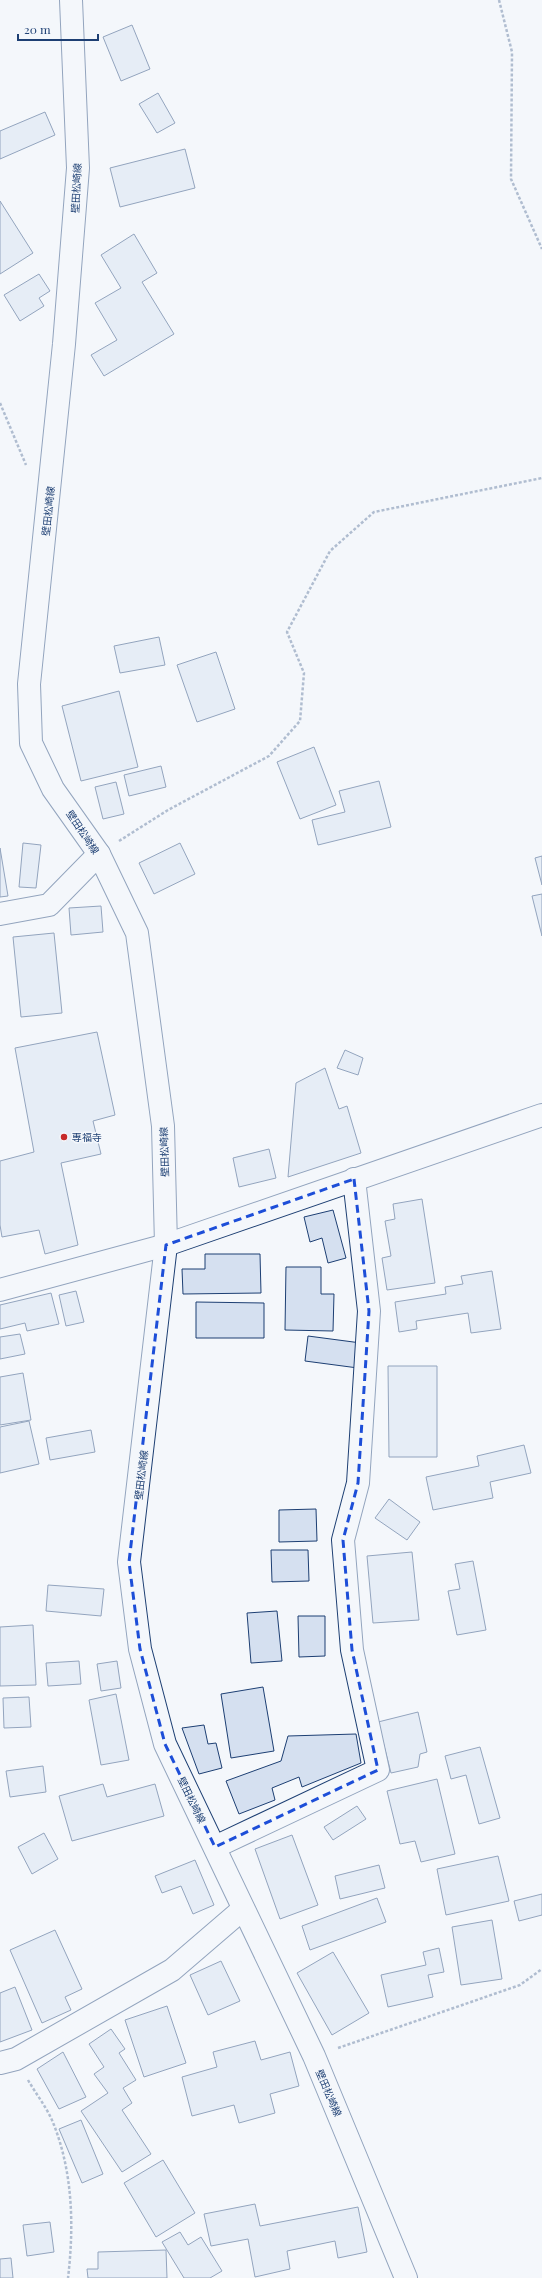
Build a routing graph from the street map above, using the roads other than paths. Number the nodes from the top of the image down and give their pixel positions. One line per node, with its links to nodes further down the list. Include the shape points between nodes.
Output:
1 (71, 0): 2 (main road, 壁田松崎線, via 78,168 49,496 29,684 31,743 53,789)
2 (99, 854): 3 (main road, via 49,905); 6 (main road, 壁田松崎線, via 137,933 163,1126)
3 (0, 914)
4 (542, 1114): 5 (main road)
5 (354, 1179): 6 (main road); 8 (main road, via 369,1311 358,1483 343,1540 352,1650 378,1770)
6 (166, 1245): 7 (main road); 8 (main road, 壁田松崎線, via 129,1562 140,1649 165,1744)
7 (0, 1290)
8 (215, 1847): 9 (main road, 壁田松崎線)
9 (243, 1909): 10 (main road, via 172,1970); 11 (main road, 壁田松崎線, via 314,2056)
10 (8, 2061)
11 (406, 2278)

